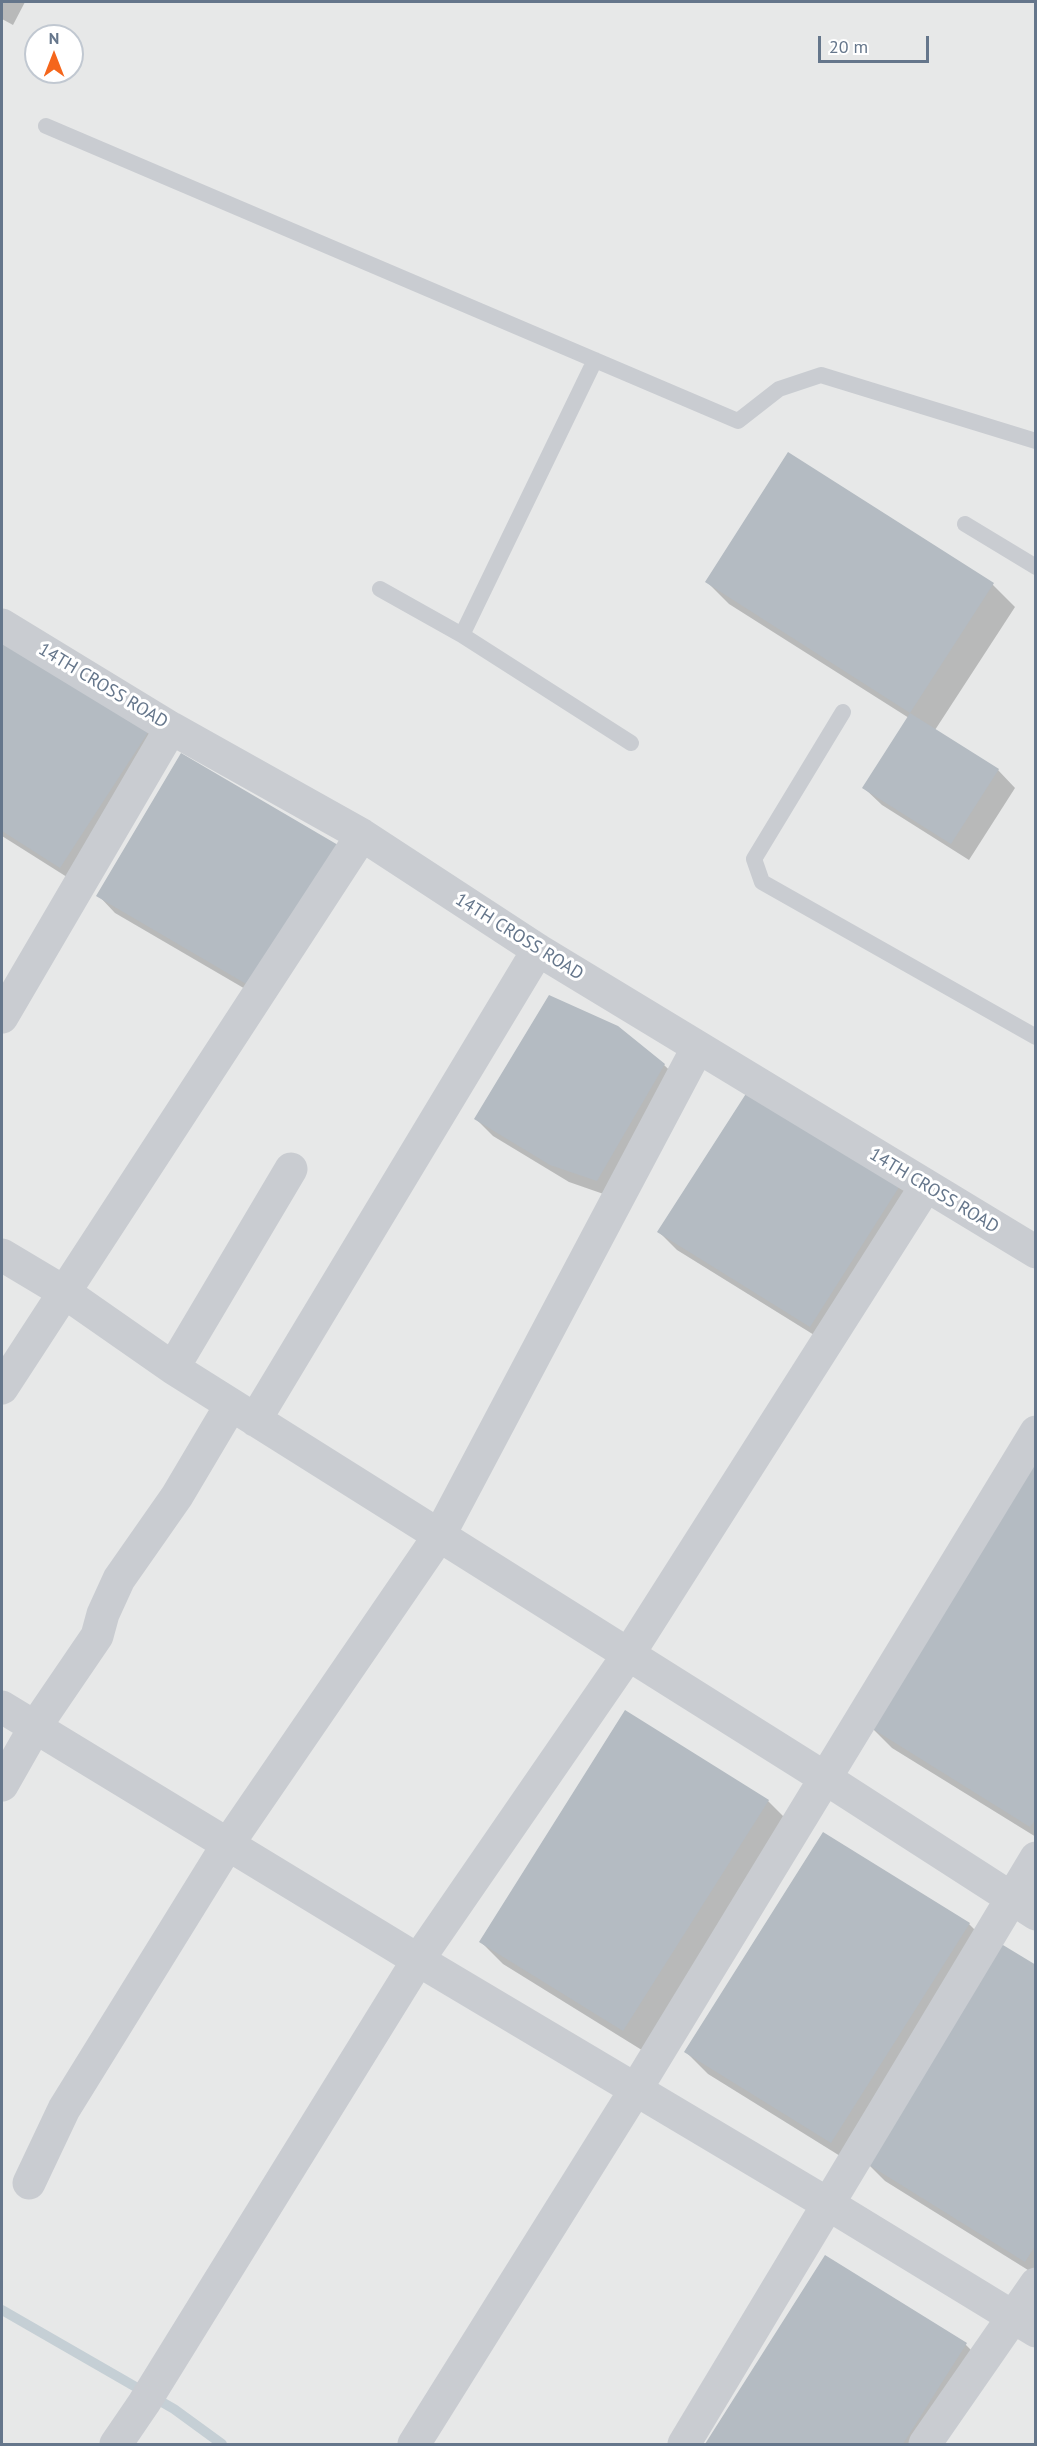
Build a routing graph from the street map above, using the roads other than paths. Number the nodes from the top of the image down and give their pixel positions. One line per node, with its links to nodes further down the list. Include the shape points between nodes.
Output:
1 (46, 126): 2 (lane)
2 (595, 360): 3 (lane, via 738,422 779,389 821,375); 8 (lane)
3 (1035, 441)
4 (965, 524): 5 (lane)
5 (1035, 567)
6 (380, 589): 8 (lane)
7 (2, 625): 10 (street, 14TH CROSS ROAD)
8 (462, 635): 11 (lane)
9 (843, 712): 15 (lane, via 754,859 762,882)
10 (171, 728): 12 (street, 14TH CROSS ROAD); 14 (street)
11 (631, 743)
12 (362, 835): 13 (street, 14TH CROSS ROAD); 21 (street)
13 (538, 950): 16 (street, 14TH CROSS ROAD); 24 (street)
14 (2, 1017)
15 (1035, 1037)
16 (698, 1047): 18 (street, 14TH CROSS ROAD); 26 (street)
17 (291, 1169): 22 (street)
18 (926, 1186): 19 (street, 14TH CROSS ROAD); 27 (street)
19 (1035, 1252)
20 (2, 1255): 21 (street)
21 (64, 1292): 22 (street); 23 (street)
22 (173, 1368): 24 (street)
23 (2, 1388)
24 (243, 1412): 26 (street); 29 (street, via 119,1579 97,1636)
25 (1035, 1432): 30 (street)
26 (439, 1536): 27 (street); 32 (street)
27 (628, 1655): 30 (street); 35 (street)
28 (2, 1707): 29 (street)
29 (35, 1727): 31 (street); 32 (street)
30 (825, 1778): 34 (street); 36 (street)
31 (2, 1785)
32 (228, 1844): 35 (street); 37 (street, via 64,2109)
33 (1035, 1858): 34 (street)
34 (1023, 1906): 38 (street)
35 (418, 1960): 36 (street); 41 (street)
36 (636, 2089): 38 (street); 42 (street)
37 (29, 2183)
38 (828, 2204): 40 (street); 43 (street)
39 (1035, 2284): 40 (street)
40 (1024, 2325): 44 (street)
41 (116, 2445)
42 (414, 2445)
43 (684, 2445)
44 (925, 2445)

